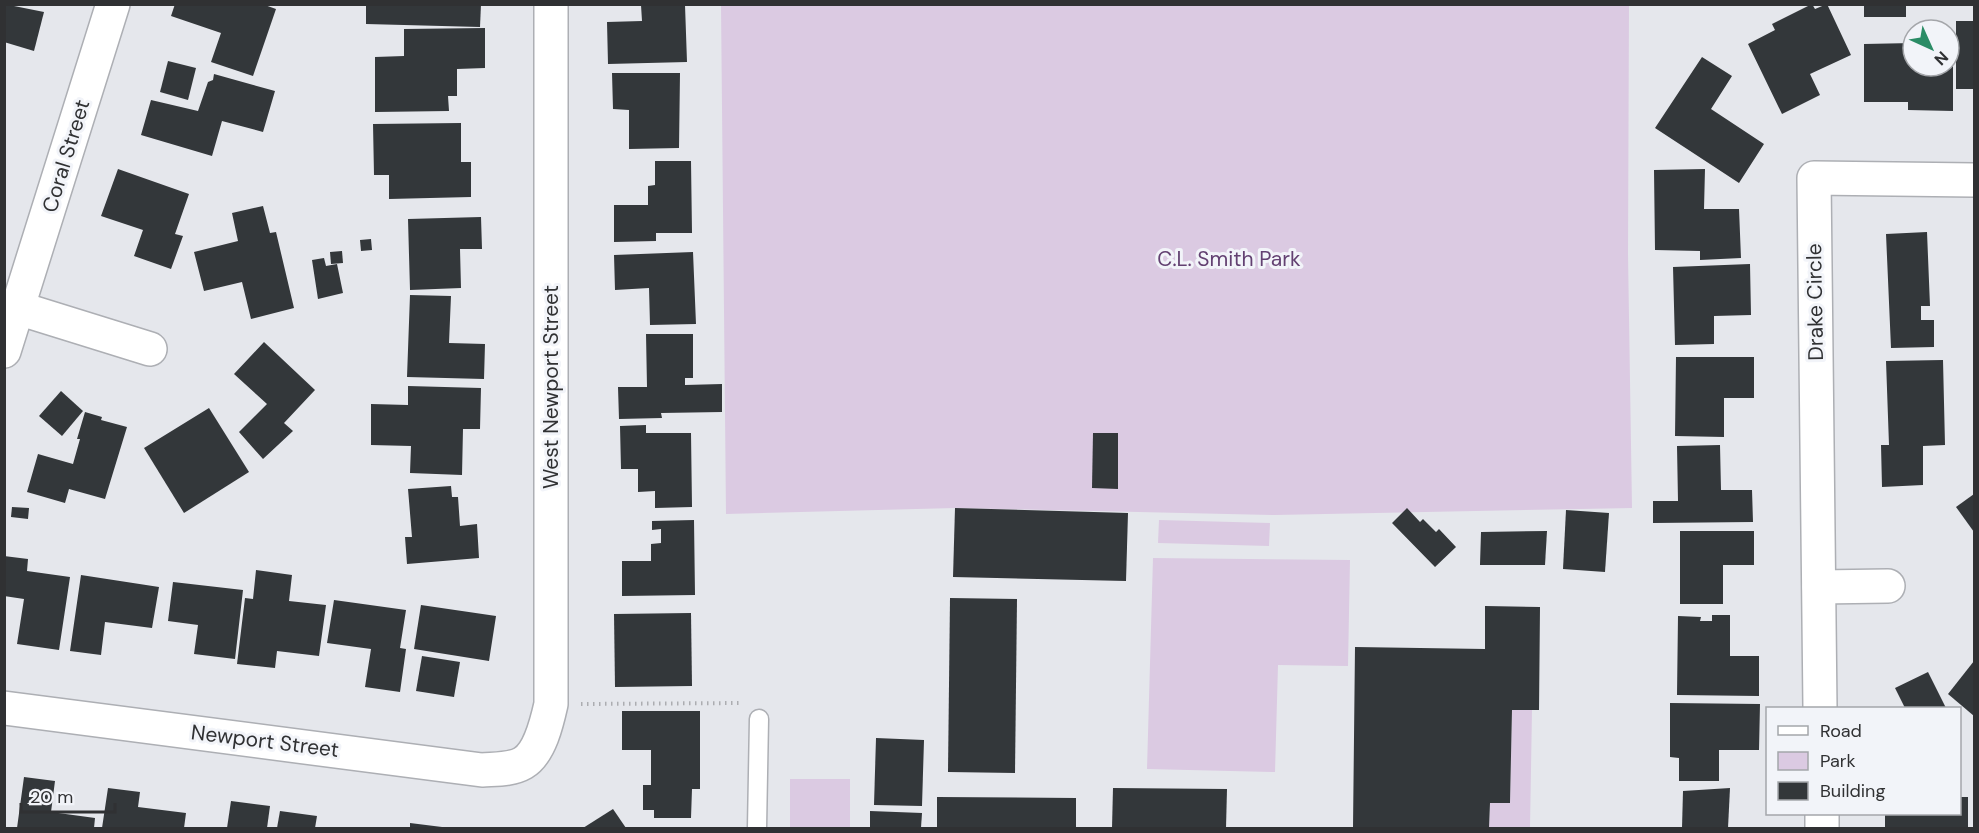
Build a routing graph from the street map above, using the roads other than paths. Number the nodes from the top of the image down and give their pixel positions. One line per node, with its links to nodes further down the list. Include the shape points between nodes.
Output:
1 (113, 4): 4 (street, Coral Street)
2 (551, 4): 12 (street, West Newport Street, via 551,704 542,736)
3 (1974, 180): 8 (street, Drake Circle, via 1814,178)
4 (18, 308): 5 (street); 6 (street, Coral Street)
5 (150, 349)
6 (4, 351)
7 (1887, 586): 8 (street)
8 (1819, 587): 9 (street, Drake Circle)
9 (1820, 707)
10 (4, 708): 12 (street, Newport Street, via 482,770)
11 (759, 719): 13 (lane)
12 (525, 763)
13 (757, 828)

